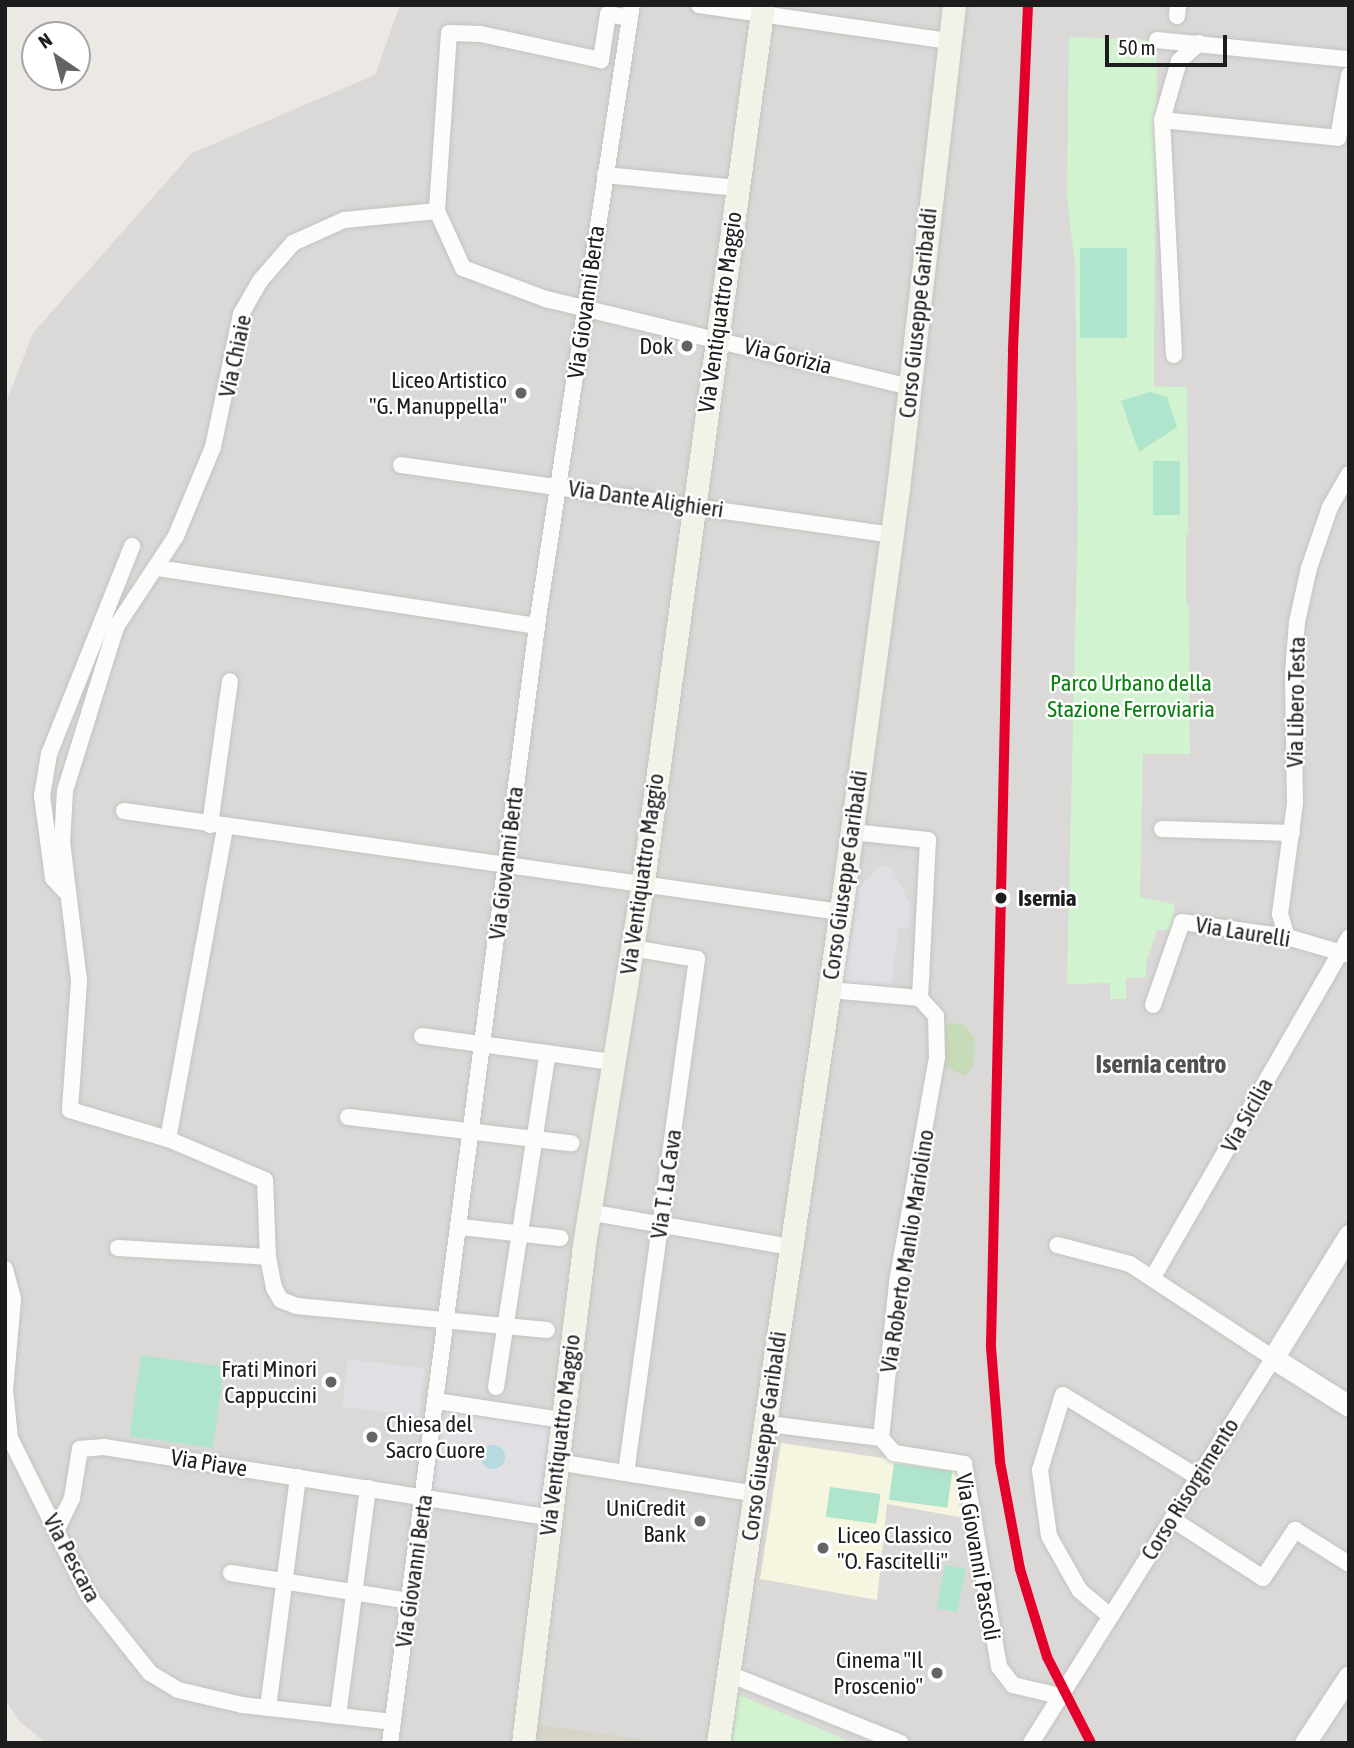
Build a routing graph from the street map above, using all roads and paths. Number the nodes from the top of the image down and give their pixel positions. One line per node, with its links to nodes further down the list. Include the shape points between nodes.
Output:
1 (699, 5): 3 (street)
2 (954, 5): 6 (main road, Corso Giuseppe Garibaldi)
3 (762, 10): 6 (street); 12 (main road, Via Ventiquattro Maggio)
4 (631, 11): 11 (street, Via Giovanni Berta); 13 (street, via 608,14 601,60 481,34 449,33)
5 (1157, 40): 7 (street)
6 (949, 41): 17 (main road, Corso Giuseppe Garibaldi)
7 (1199, 43): 8 (street); 10 (street, via 1179,61)
8 (1349, 59)
9 (1349, 75): 10 (street, via 1338,138)
10 (1162, 120): 16 (street)
11 (605, 175): 12 (street); 14 (street, Via Giovanni Berta)
12 (737, 188): 15 (main road, Via Ventiquattro Maggio)
13 (437, 211): 14 (street, Via Gorizia, via 463,268); 24 (street, Via Chiaie, via 344,220 293,243 260,281 241,314 226,402)
14 (584, 308): 15 (street, Via Gorizia); 20 (street, Via Giovanni Berta)
15 (717, 338): 17 (street, Via Gorizia); 21 (main road, Via Ventiquattro Maggio)
16 (1174, 355)
17 (910, 387): 22 (main road, Corso Giuseppe Garibaldi)
18 (401, 465): 20 (street, Via Dante Alighieri)
19 (1349, 474): 31 (street, Via Libero Testa, via 1330,507 1297,622)
20 (559, 486): 21 (street, Via Dante Alighieri); 25 (street, Via Giovanni Berta)
21 (693, 505): 22 (street, Via Dante Alighieri); 33 (main road, Via Ventiquattro Maggio)
22 (891, 535): 29 (main road, Corso Giuseppe Garibaldi)
23 (132, 546): 34 (street, via 49,754 42,796 53,878)
24 (158, 568): 25 (street); 34 (street, Via Chiaie, via 116,627 75,752 65,791)
25 (537, 625): 32 (street, Via Giovanni Berta)
26 (230, 681): 28 (street)
27 (124, 811): 28 (street)
28 (218, 826): 32 (street); 49 (street)
29 (851, 828): 35 (main road, Corso Giuseppe Garibaldi); 40 (street, via 928,840)
30 (1162, 829): 31 (street)
31 (1292, 833): 36 (street, Via Libero Testa, via 1280,914)
32 (505, 863): 33 (street); 43 (street, Via Giovanni Berta)
33 (643, 882): 35 (street); 37 (main road, Via Ventiquattro Maggio)
34 (65, 891): 49 (street, via 79,981 70,1110)
35 (841, 912): 39 (main road, Corso Giuseppe Garibaldi)
36 (1287, 937): 38 (street, Via Laurelli); 41 (street, Via Laurelli, via 1182,922)
37 (632, 948): 45 (main road, Via Ventiquattro Maggio); 52 (street, Via T. La Cava, via 696,959)
38 (1347, 949): 62 (street, Via Sicilia)
39 (830, 990): 40 (street); 58 (main road, Corso Giuseppe Garibaldi)
40 (920, 998): 72 (street, Via Roberto Manlio Mariolino, via 936,1016 937,1057 897,1282)
41 (1153, 1006)
42 (422, 1036): 43 (street)
43 (484, 1045): 44 (street); 47 (street, Via Giovanni Berta)
44 (548, 1054): 45 (street); 48 (street)
45 (613, 1062): 51 (main road, Via Ventiquattro Maggio)
46 (348, 1117): 47 (street)
47 (473, 1133): 48 (street); 53 (street, Via Giovanni Berta)
48 (534, 1138): 50 (street); 54 (street)
49 (168, 1139): 60 (street, via 265,1180)
50 (571, 1143)
51 (588, 1212): 52 (street); 70 (main road, Via Ventiquattro Maggio)
52 (660, 1224): 58 (street); 74 (street, Via T. La Cava)
53 (461, 1227): 54 (street); 63 (street, Via Giovanni Berta)
54 (520, 1233): 56 (street); 64 (street)
55 (1349, 1235): 66 (street, Corso Risorgimento)
56 (560, 1238)
57 (1058, 1245): 62 (street, via 1095,1252)
58 (790, 1247): 71 (main road, Corso Giuseppe Garibaldi)
59 (118, 1248): 60 (street)
60 (268, 1257): 63 (street, via 281,1300 297,1306)
61 (5, 1269): 82 (street, Via Pescara, via 13,1299 5,1391 10,1438)
62 (1153, 1277): 66 (street)
63 (449, 1320): 64 (street); 68 (street, Via Giovanni Berta)
64 (506, 1326): 65 (street); 67 (street)
65 (547, 1329)
66 (1273, 1358): 69 (street); 76 (street, Corso Risorgimento)
67 (496, 1387)
68 (437, 1401): 70 (street); 79 (street, Via Giovanni Berta)
69 (1349, 1406)
70 (562, 1420): 73 (main road, Via Ventiquattro Maggio)
71 (768, 1424): 72 (street); 78 (main road, Corso Giuseppe Garibaldi)
72 (881, 1438): 91 (street, Via Giovanni Pascoli, via 894,1453 964,1464 999,1667 1013,1685)
73 (557, 1462): 74 (street); 80 (main road, Via Ventiquattro Maggio)
74 (626, 1473): 78 (street)
75 (298, 1477): 77 (street, Via Piave); 82 (street, Via Piave, via 104,1447 80,1449 72,1498); 85 (street)
76 (1198, 1477): 81 (street, Corso Risorgimento); 88 (street, via 1063,1395 1040,1470 1049,1536 1080,1591)
77 (368, 1488): 79 (street, Via Piave); 86 (street)
78 (757, 1494): 89 (main road, Corso Giuseppe Garibaldi)
79 (424, 1496): 80 (street, Via Piave); 87 (street, Via Giovanni Berta)
80 (550, 1518): 96 (main road, Via Ventiquattro Maggio)
81 (1172, 1519): 83 (street, via 1263,1578 1295,1530); 88 (street, Corso Risorgimento)
82 (56, 1531): 92 (street, Via Pescara, via 88,1595 150,1673 178,1690)
83 (1349, 1564)
84 (231, 1573): 85 (street)
85 (285, 1581): 86 (street); 92 (street)
86 (354, 1592): 87 (street); 93 (street)
87 (409, 1601): 94 (street, Via Giovanni Berta)
88 (1110, 1616): 91 (street, Corso Risorgimento)
89 (729, 1674): 97 (main road, Corso Giuseppe Garibaldi); 98 (street)
90 (1349, 1676): 100 (street)
91 (1059, 1696): 99 (street, Corso Risorgimento)
92 (268, 1708): 93 (street, Via Pescara)
93 (338, 1716): 94 (street, Via Pescara)
94 (393, 1722): 95 (street, Via Giovanni Berta)
95 (390, 1743)
96 (523, 1743)
97 (719, 1743)
98 (901, 1743)
99 (1031, 1743)
100 (1306, 1743)

